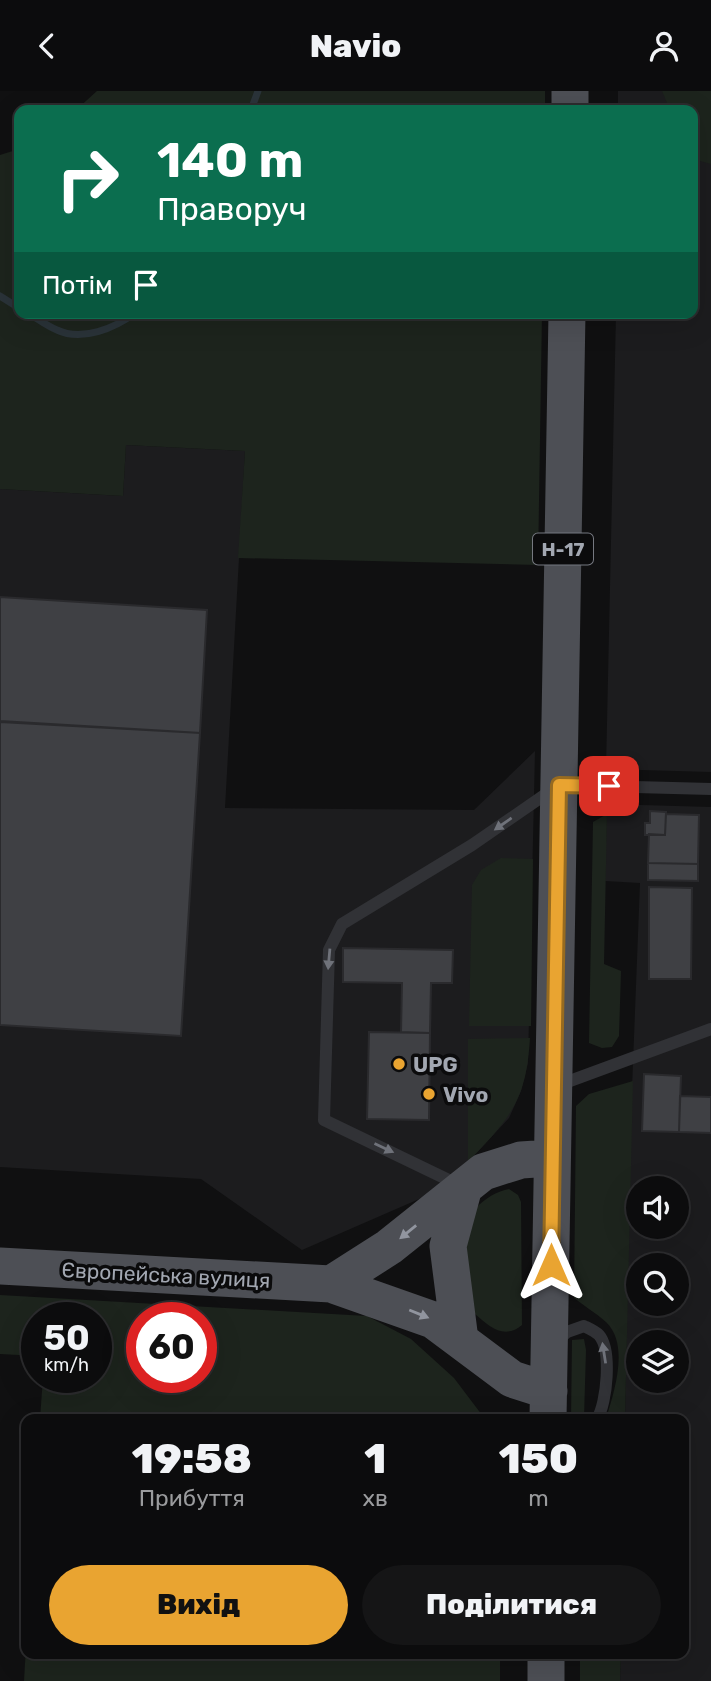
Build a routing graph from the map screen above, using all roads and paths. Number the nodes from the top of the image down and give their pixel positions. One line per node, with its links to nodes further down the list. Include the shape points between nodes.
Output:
1 (567, 319): 2 (main road, Н-17)
2 (559, 785): 3 (lane); 5 (main road); 7 (lane, one-way to 7, via 472,845 342,924 329,950 324,1120)
3 (711, 789)
4 (711, 1030): 5 (lane)
5 (552, 1087): 6 (main road)
6 (551, 1158): 7 (main road, via 521,1160 484,1172); 11 (main road)
7 (464, 1187): 9 (main road, one-way to 9, via 389,1247); 10 (main road, via 448,1246)
8 (0, 1266): 9 (main road, Європейська вулиця)
9 (331, 1284): 10 (main road, Європейська вулиця, one-way to 10, via 433,1319)
10 (460, 1340): 12 (main road, Європейська вулиця)
11 (550, 1348): 12 (main road); 13 (lane, one-way to 11, via 606,1379 605,1347 598,1334 584,1326 567,1332)
12 (549, 1405)
13 (600, 1414)
14 (546, 1659): 15 (main road)
15 (546, 1681)

